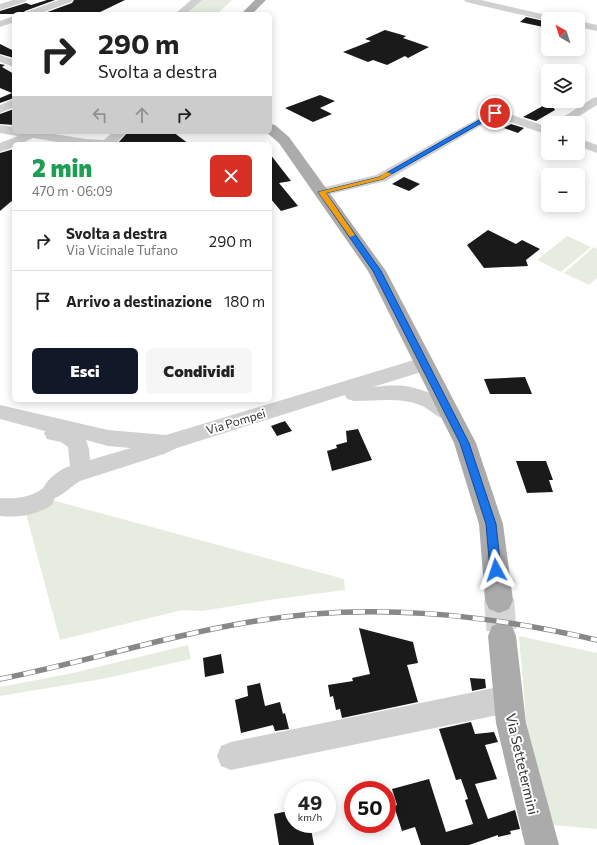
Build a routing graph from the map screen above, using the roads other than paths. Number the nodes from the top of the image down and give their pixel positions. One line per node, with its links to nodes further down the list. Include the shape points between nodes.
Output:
1 (22, 0): 6 (street)
2 (68, 0): 7 (street)
3 (197, 0): 8 (street)
4 (261, 0): 9 (main road)
5 (469, 0): 10 (street)
6 (0, 7)
7 (35, 12)
8 (182, 12)
9 (248, 12)
10 (541, 16)
11 (12, 20): 12 (street)
12 (0, 24)
13 (585, 25): 14 (street)
14 (597, 28)
15 (0, 58): 16 (street)
16 (12, 63)
17 (597, 100): 20 (street)
18 (12, 104): 19 (street)
19 (0, 109)
20 (571, 116)
21 (0, 129): 24 (street)
22 (541, 129): 34 (street, via 495,113 381,178)
23 (272, 130): 34 (main road, via 284,140)
24 (12, 131)
25 (32, 134): 27 (street); 28 (street)
26 (119, 134): 29 (street)
27 (14, 142)
28 (80, 142)
29 (109, 142)
30 (12, 143): 32 (street)
31 (585, 145): 33 (street)
32 (0, 148)
33 (597, 149)
34 (322, 192): 35 (main road, via 377,271)
35 (412, 342): 36 (main road); 37 (street, via 411,354)
36 (424, 364): 37 (street, Via Pompei); 40 (main road)
37 (387, 376): 38 (street, Via Pompei)
38 (326, 395): 40 (street, via 405,393 428,400); 42 (street, Via Pompei)
39 (9, 414): 41 (street); 44 (street, via 37,428 70,437 75,441 80,449)
40 (449, 414): 46 (main road, via 465,443 491,524)
41 (113, 439): 42 (street); 43 (street, via 116,454); 44 (street, via 100,443)
42 (170, 442): 43 (street, Via Pompei)
43 (110, 462): 44 (street, Via Pompei)
44 (76, 470): 45 (street, Via Pompei, via 32,505 22,508)
45 (0, 507)
46 (499, 600)
47 (502, 636): 48 (main road, Via Settetermini)
48 (508, 698): 49 (street); 50 (main road, Via Settetermini, via 511,724)
49 (231, 756)
50 (542, 845)

